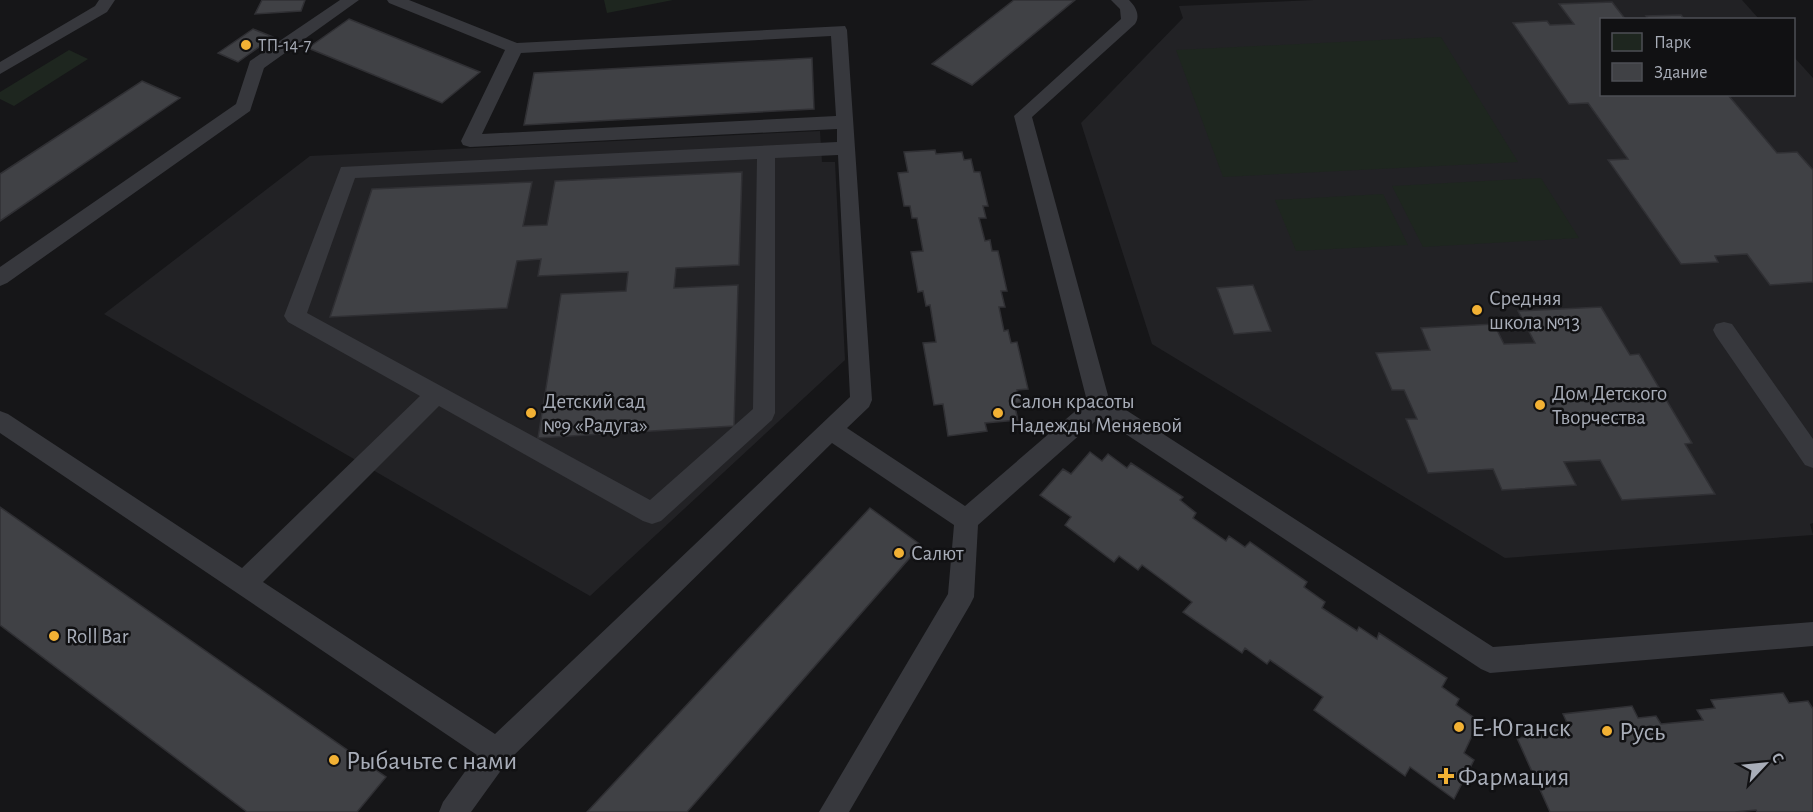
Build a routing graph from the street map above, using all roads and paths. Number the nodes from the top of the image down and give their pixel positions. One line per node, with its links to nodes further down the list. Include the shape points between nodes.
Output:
1 (107, 0): 6 (lane, via 101,9)
2 (351, 0): 10 (lane, via 256,65 244,107)
3 (395, 0): 5 (lane)
4 (1119, 0): 13 (lane, via 1128,8 1129,20 1023,116)
5 (515, 48): 7 (lane, via 839,30); 7 (lane, via 470,141)
6 (0, 69)
7 (846, 122): 8 (lane)
8 (847, 148): 9 (lane); 15 (lane, via 861,400)
9 (766, 152): 12 (lane, via 764,413 652,513); 12 (lane, via 348,172 295,316)
10 (0, 278)
11 (1724, 330): 16 (lane)
12 (437, 394): 18 (lane)
13 (1099, 404): 17 (lane); 19 (lane, via 1490,660)
14 (0, 421): 18 (lane)
15 (831, 430): 17 (lane); 20 (lane)
16 (1813, 458)
17 (966, 520): 22 (lane, via 961,597)
18 (244, 583): 20 (lane)
19 (1813, 634)
20 (497, 753): 21 (lane)
21 (453, 812)
22 (833, 812)

